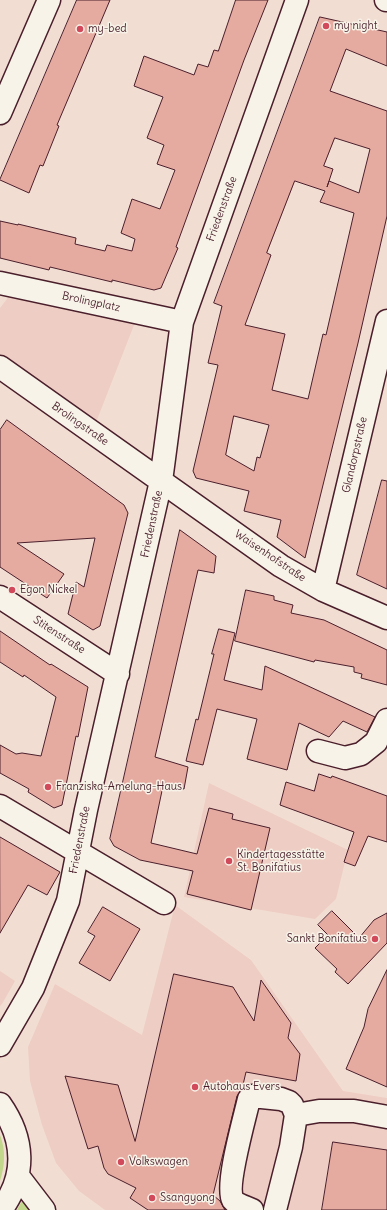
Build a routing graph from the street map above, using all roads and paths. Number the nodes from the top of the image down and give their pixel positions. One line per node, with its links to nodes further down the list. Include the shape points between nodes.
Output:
1 (49, 0): 3 (street)
2 (297, 0): 6 (street, Friedenstraße)
3 (0, 113)
4 (0, 283): 6 (street, Brolingplatz)
5 (387, 321): 9 (street, Glandorpstraße)
6 (182, 322): 8 (street, Friedenstraße)
7 (0, 367): 8 (street, Brolingstraße, via 74,415)
8 (161, 481): 9 (street, Waisenhofstraße, via 281,566); 12 (street, Friedenstraße)
9 (323, 590): 11 (street, Waisenhofstraße)
10 (0, 597): 12 (street, Stitenstraße)
11 (387, 618)
12 (118, 674): 16 (street, Friedenstraße)
13 (387, 720): 14 (street, via 376,742 361,754 345,758)
14 (318, 751)
15 (0, 806): 16 (street)
16 (78, 852): 17 (street); 18 (street, Friedenstraße, via 68,901 33,988)
17 (164, 903)
18 (0, 1045)
19 (0, 1104): 22 (street, via 14,1128 19,1149)
20 (296, 1115): 21 (street, via 319,1111 354,1111); 25 (street, via 292,1105 281,1099 256,1095 249,1099 232,1174 231,1191 236,1203); 26 (street, via 291,1147)
21 (387, 1117)
22 (18, 1176): 23 (street); 24 (street)
23 (2, 1210)
24 (44, 1210)
25 (252, 1210)
26 (274, 1210)

